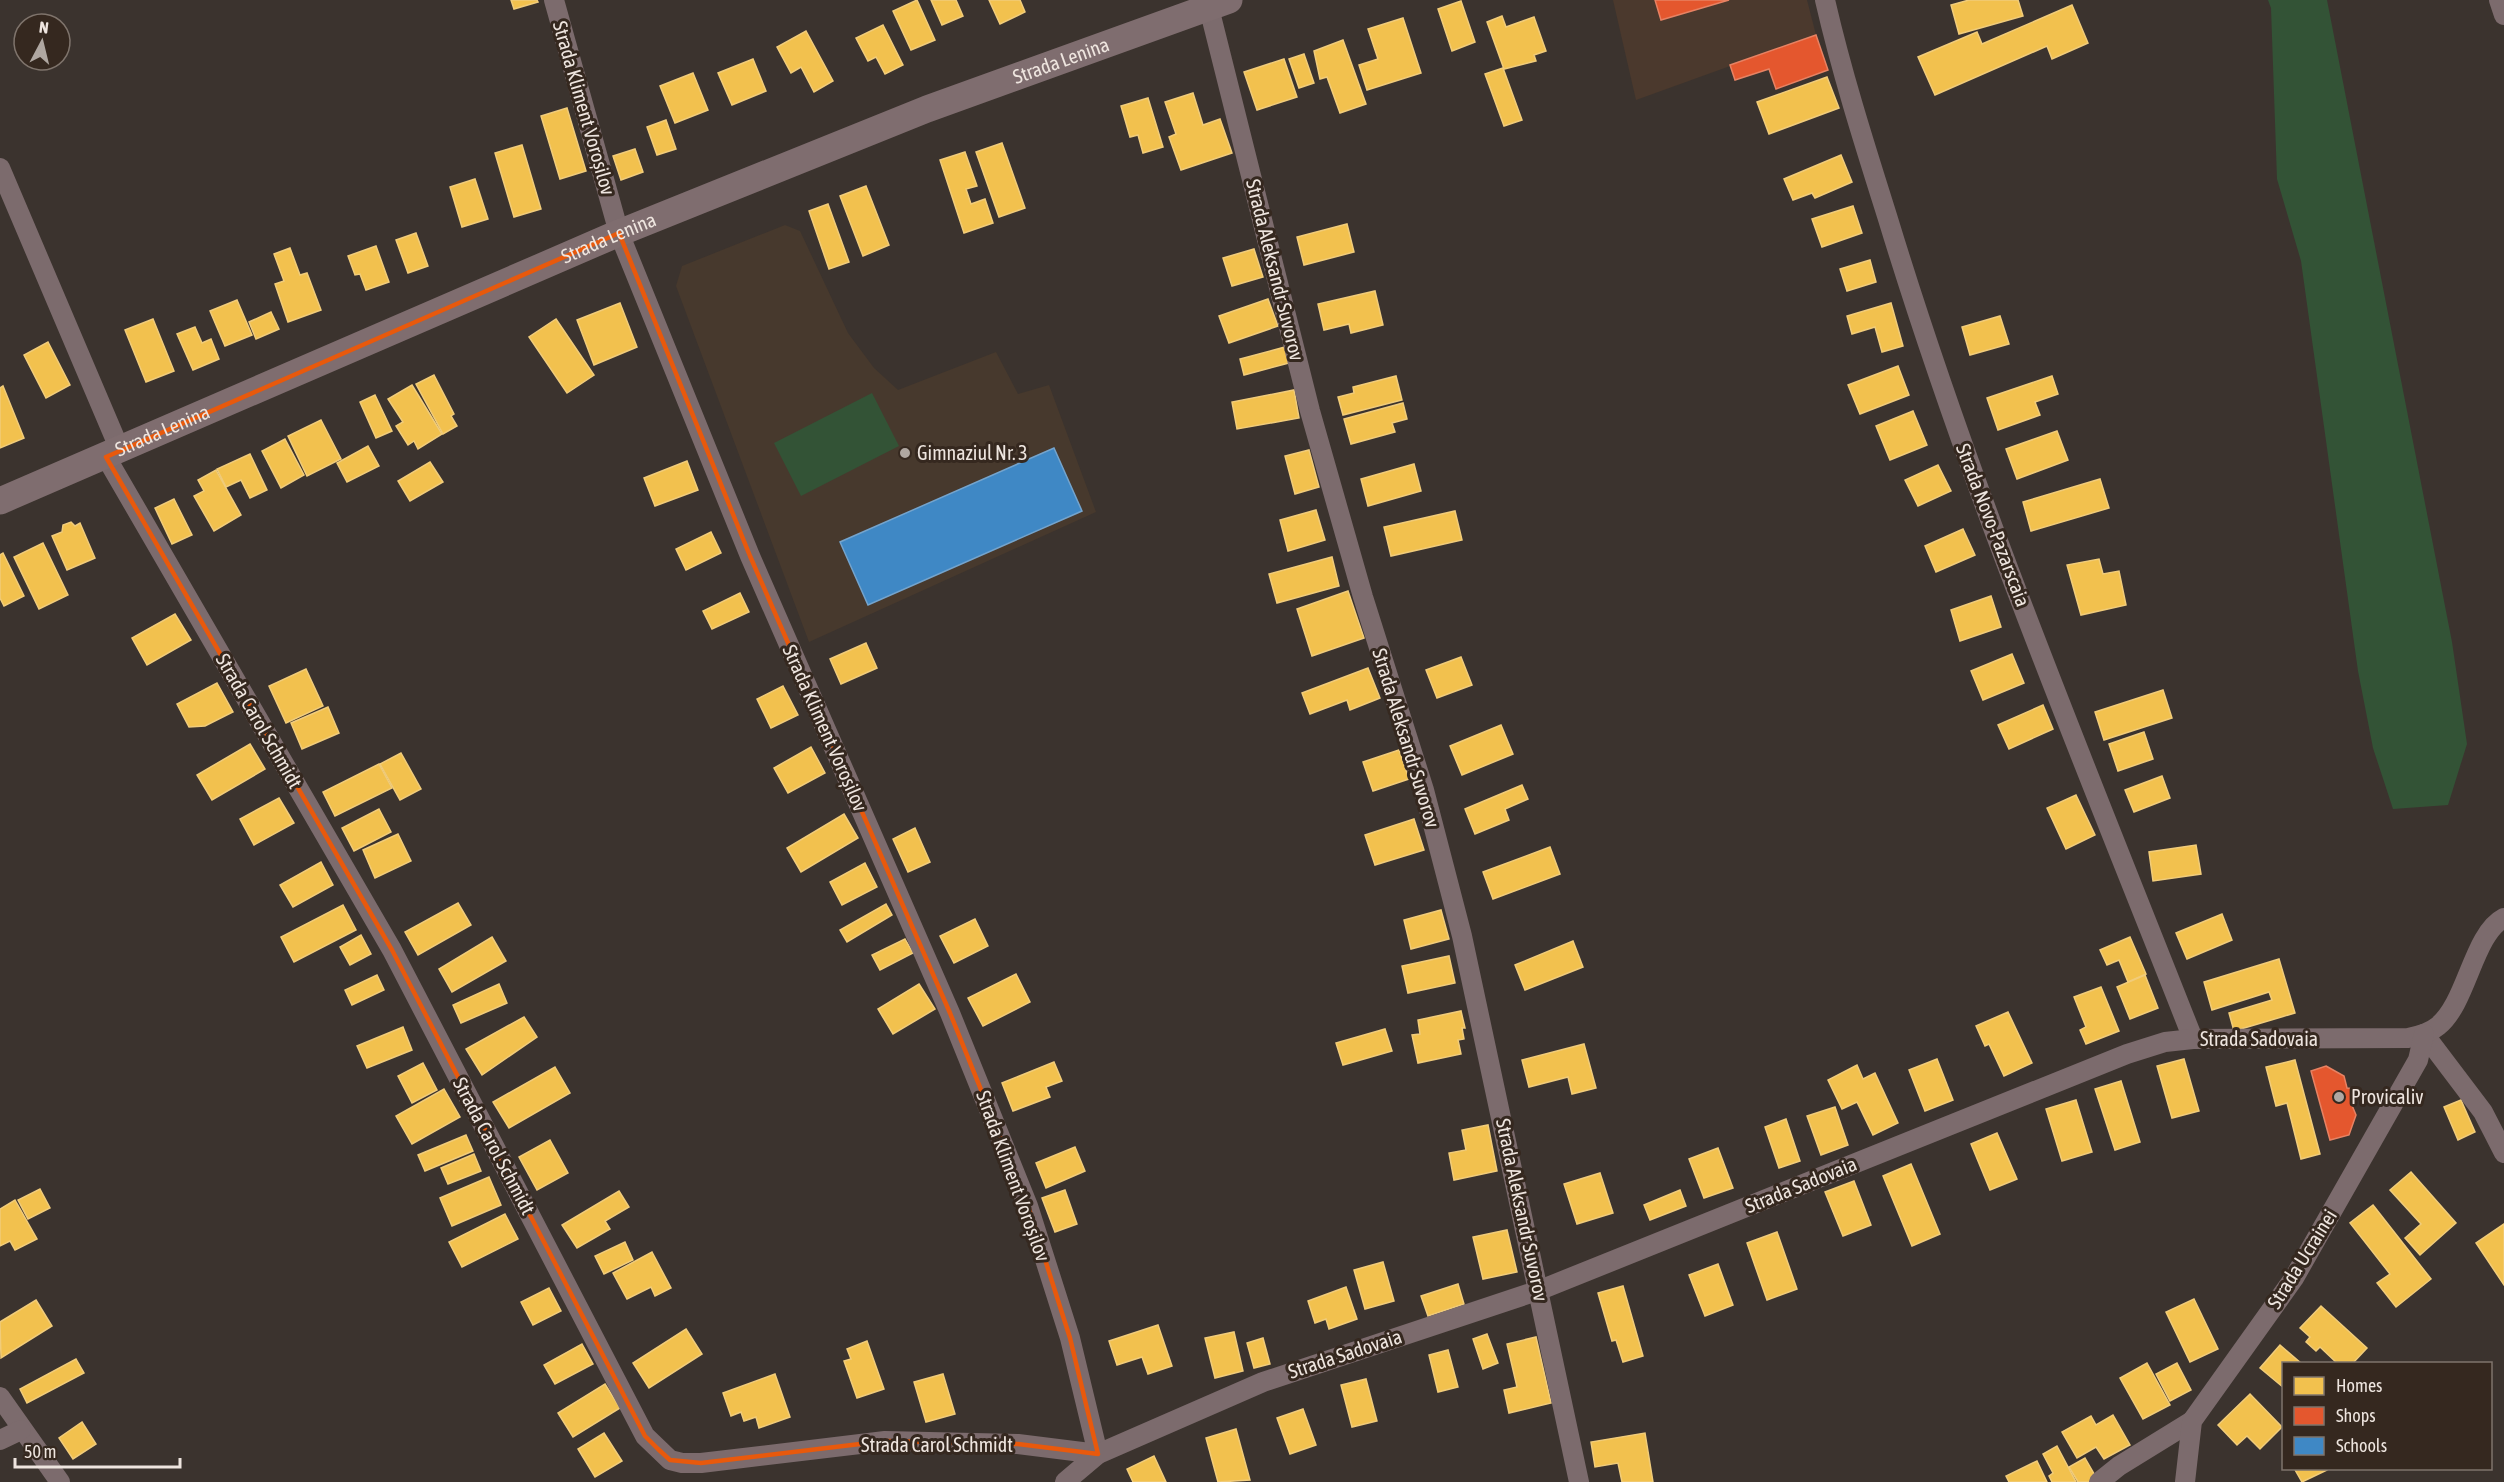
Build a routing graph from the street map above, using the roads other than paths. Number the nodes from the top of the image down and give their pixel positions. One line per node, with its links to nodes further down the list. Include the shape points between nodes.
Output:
1 (554, 0): 7 (street, Strada Kliment Voroșilov)
2 (1825, 0): 12 (street, Strada Novo-Pazarscaia, via 1926,344 1995,534)
3 (2499, 0): 5 (street)
4 (1215, 2): 7 (street, Strada Lenina, via 927,109); 14 (street, Strada Aleksandr Suvorov, via 1310,411 1424,790 1459,924)
5 (2504, 15)
6 (0, 168): 8 (street, Strada Carol Schmidt)
7 (619, 232): 8 (street, Strada Lenina); 19 (street, Strada Kliment Voroșilov, via 750,556 950,1013 1028,1206 1070,1338)
8 (113, 454): 9 (street, Strada Lenina); 19 (street, Strada Carol Schmidt, via 392,950 645,1436 670,1460 701,1463 885,1441 1018,1444)
9 (0, 501)
10 (2503, 914): 11 (street, via 2484,941 2451,1009 2439,1026)
11 (2424, 1034): 12 (street, Strada Sadovaia, via 2408,1038); 13 (street, via 2483,1112); 16 (street, Strada Ucrainei, via 2418,1060 2294,1278)
12 (2193, 1039): 14 (street, Strada Sadovaia, via 2164,1042 2127,1054)
13 (2504, 1153)
14 (1540, 1290): 19 (street, Strada Sadovaia, via 1263,1382); 22 (street, Strada Aleksandr Suvorov, via 1557,1389)
15 (0, 1397): 17 (street)
16 (2192, 1421): 23 (street); 24 (street, Strada Ucrainei)
17 (21, 1430): 18 (street); 20 (street)
18 (0, 1440)
19 (1098, 1454): 21 (street, Strada Sadovaia)
20 (60, 1482)
21 (1065, 1482)
22 (1579, 1482)
23 (2099, 1482)
24 (2185, 1482)

